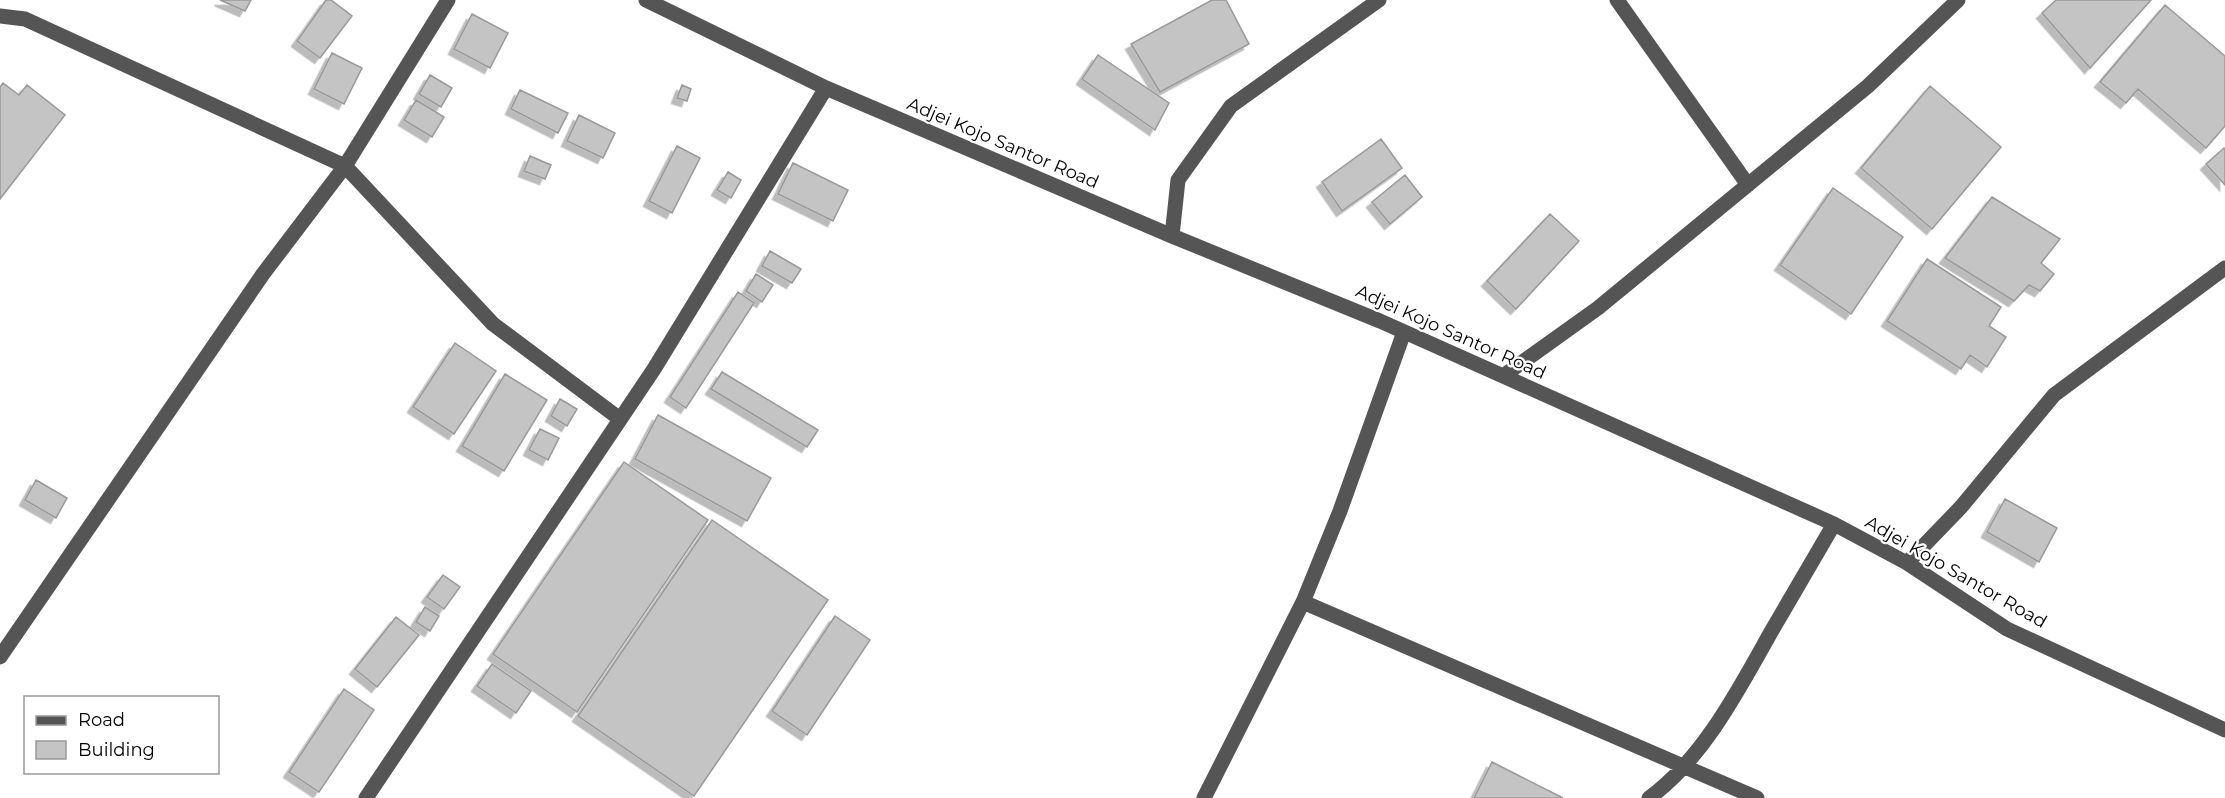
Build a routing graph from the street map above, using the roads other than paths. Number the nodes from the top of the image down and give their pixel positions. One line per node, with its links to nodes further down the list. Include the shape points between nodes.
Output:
1 (448, 0): 8 (street)
2 (646, 0): 7 (street, Adjei Kojo Santor Road)
3 (1379, 0): 10 (street, via 1231,106 1178,180)
4 (1617, 0): 9 (street)
5 (1958, 0): 9 (street, via 1868,86)
6 (0, 16): 8 (street, via 25,19)
7 (826, 88): 10 (street, Adjei Kojo Santor Road); 14 (street)
8 (345, 166): 14 (street, via 493,324); 18 (street, via 263,274)
9 (1748, 185): 13 (street, via 1599,308)
10 (1172, 236): 12 (street, Adjei Kojo Santor Road)
11 (2225, 268): 16 (street, via 2054,395 1961,507)
12 (1404, 332): 13 (street, Adjei Kojo Santor Road); 17 (street)
13 (1503, 376): 15 (street, Adjei Kojo Santor Road)
14 (620, 419): 21 (street)
15 (1834, 524): 16 (street, Adjei Kojo Santor Road); 20 (street, via 1737,695)
16 (1907, 563): 19 (street, Adjei Kojo Santor Road, via 2007,629)
17 (1303, 602): 20 (street); 22 (street)
18 (0, 657)
19 (2225, 730)
20 (1684, 767): 23 (street); 24 (street)
21 (366, 798)
22 (1204, 798)
23 (1649, 798)
24 (1757, 798)

